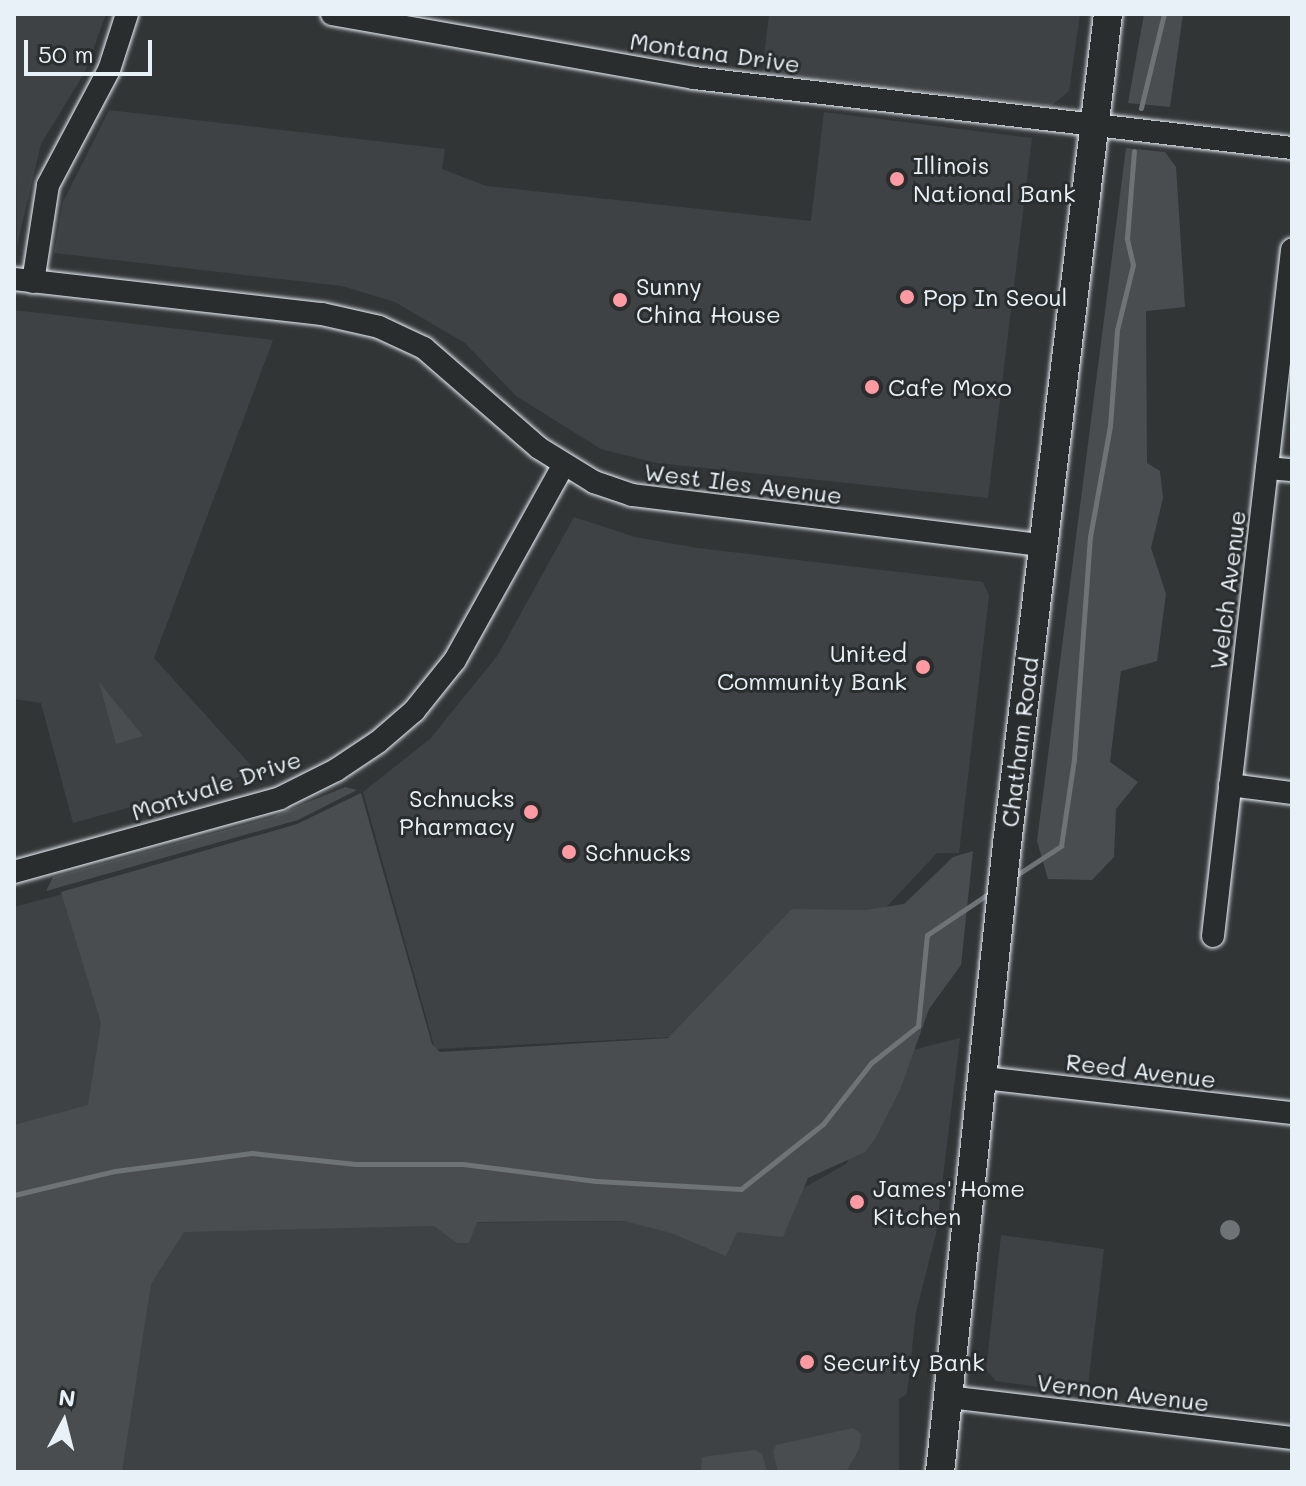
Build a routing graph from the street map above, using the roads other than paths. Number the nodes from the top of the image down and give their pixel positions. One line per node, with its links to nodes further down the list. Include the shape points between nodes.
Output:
1 (127, 14): 7 (street, via 103,83 48,185)
2 (332, 14): 4 (street, Montana Drive, via 694,78)
3 (1108, 14): 4 (main road, Chatham Road)
4 (1092, 124): 5 (street); 11 (main road, Chatham Road)
5 (1292, 148)
6 (1292, 250): 9 (street, Welch Avenue)
7 (23, 281): 8 (street, West Iles Avenue, via 322,314 379,327 424,348 523,436)
8 (564, 464): 11 (street, West Iles Avenue, via 594,482 662,501); 14 (street, Montvale Drive, via 455,660 414,711 369,749 280,798)
9 (1267, 468): 10 (street); 12 (street, Welch Avenue)
10 (1292, 470)
11 (1042, 545): 16 (main road, Chatham Road)
12 (1230, 785): 13 (street); 15 (street, Welch Avenue)
13 (1292, 793)
14 (14, 872)
15 (1213, 936)
16 (984, 1078): 17 (street, Reed Avenue); 18 (main road, Chatham Road)
17 (1292, 1113)
18 (948, 1397): 19 (street, Vernon Avenue); 20 (main road, Chatham Road)
19 (1292, 1438)
20 (940, 1472)

